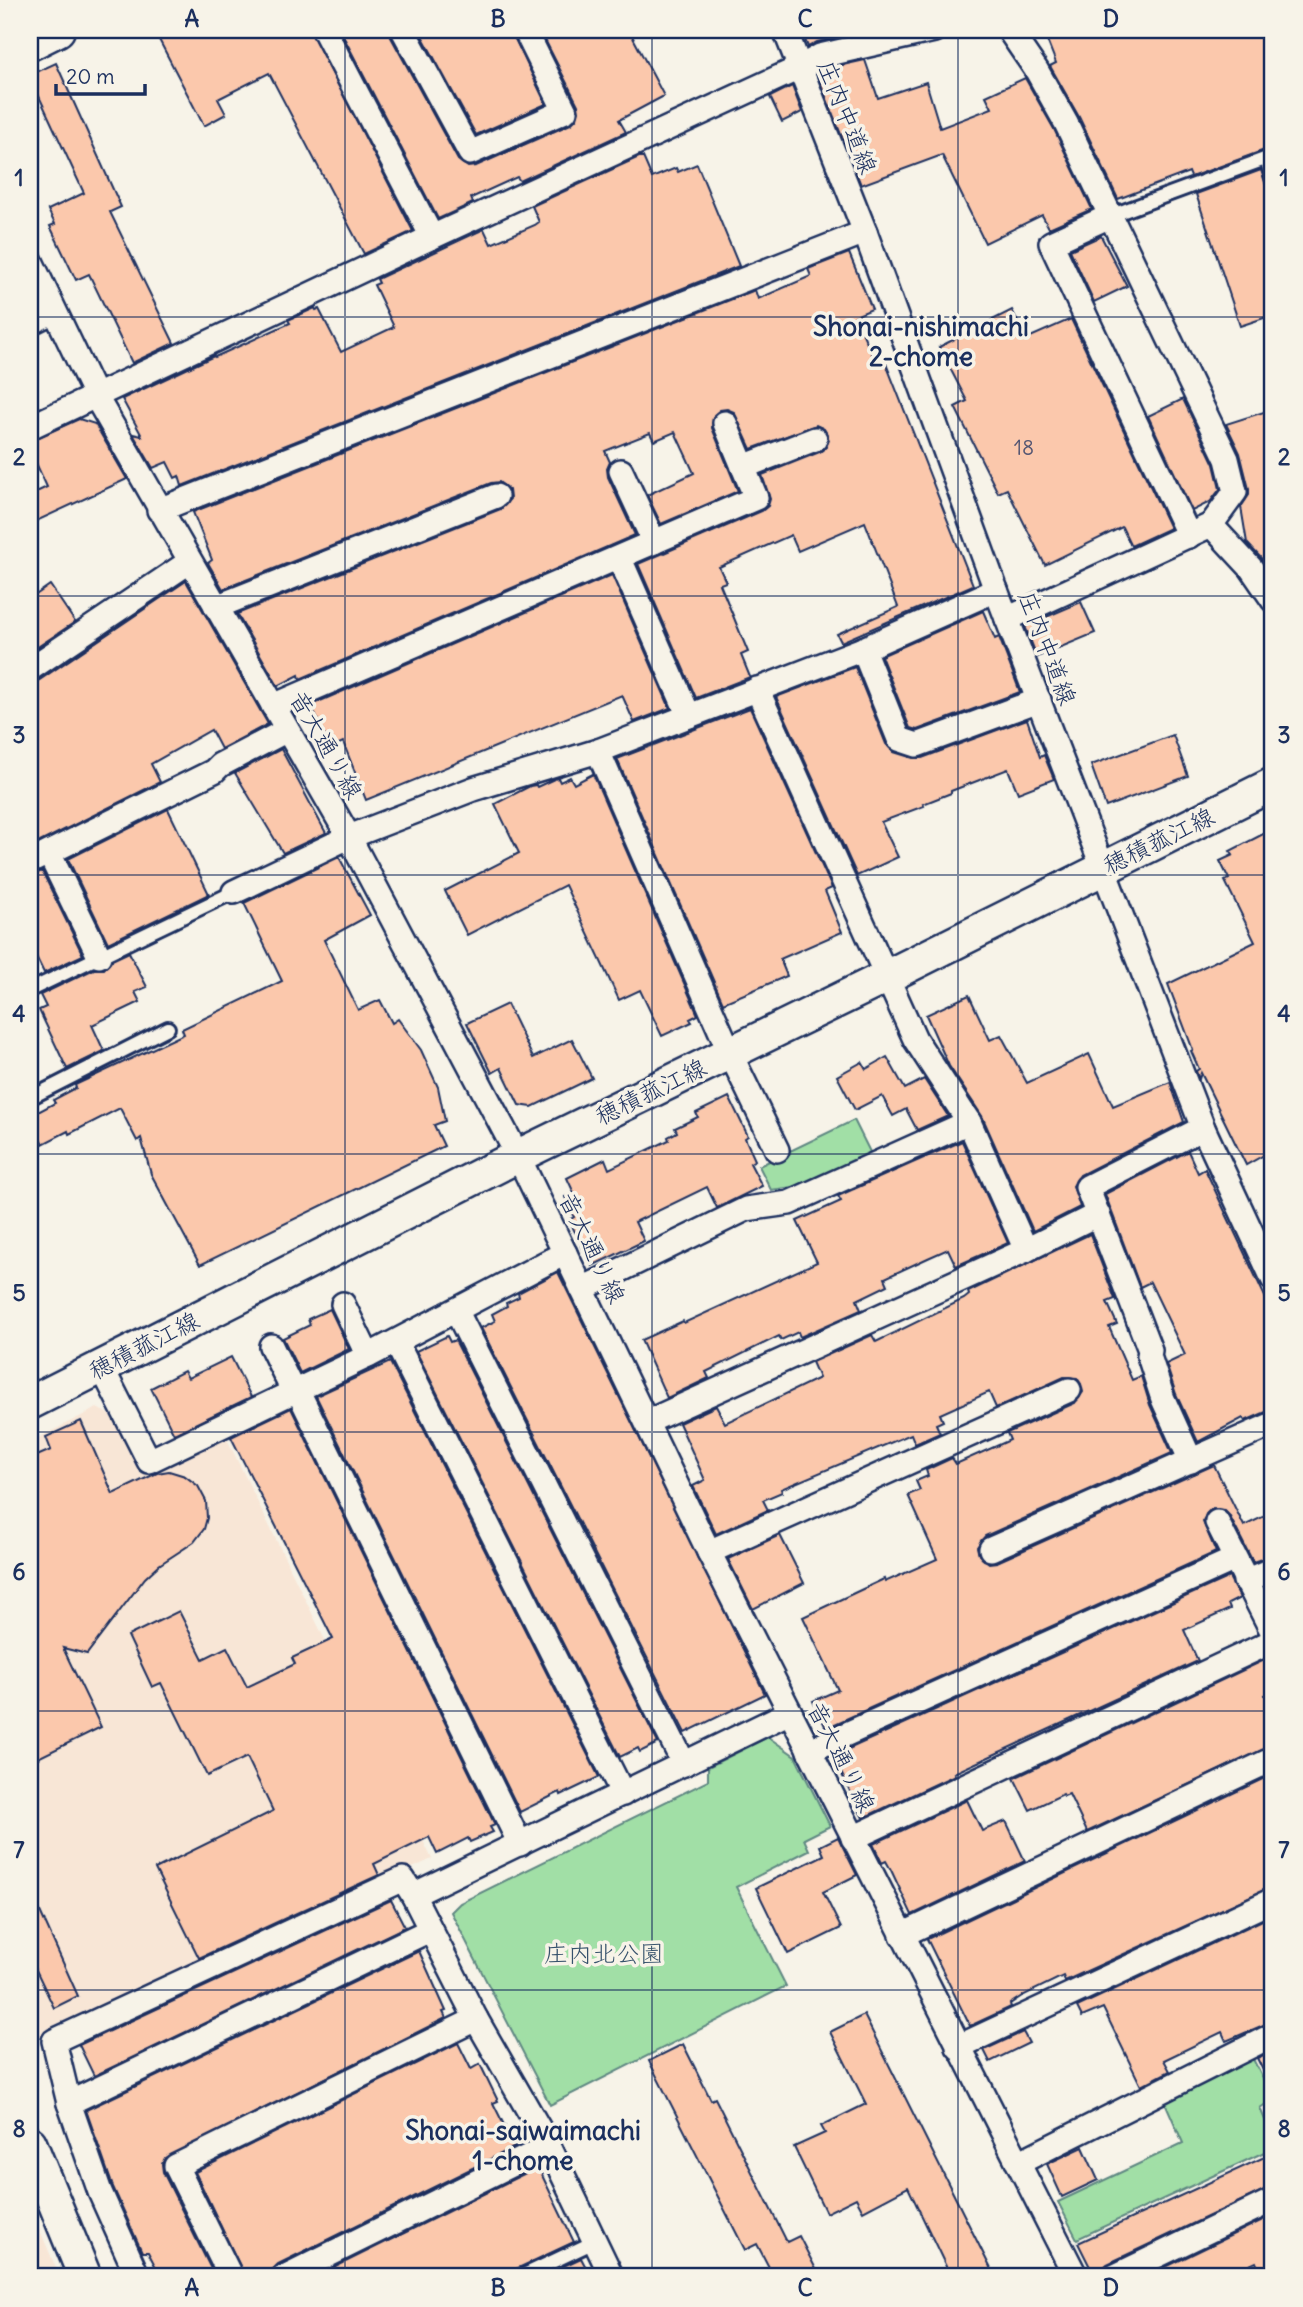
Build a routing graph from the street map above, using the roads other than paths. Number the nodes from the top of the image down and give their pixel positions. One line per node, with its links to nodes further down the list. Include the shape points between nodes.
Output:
1 (58, 30): 8 (street)
2 (324, 30): 14 (street)
3 (403, 30): 4 (street, via 470,153 565,111)
4 (525, 30)
5 (785, 30): 9 (street, 庄内中道線)
6 (934, 30): 9 (street, via 820,56)
7 (1009, 30): 12 (street, via 1066,123)
8 (30, 44)
9 (799, 68): 13 (street, 庄内中道線); 14 (street)
10 (1270, 157): 11 (lane); 12 (lane)
11 (1273, 179)
12 (1110, 216): 26 (street, via 1227,459 1235,492); 27 (street, via 1051,243)
13 (865, 232): 25 (street); 31 (street, 庄内中道線)
14 (432, 237): 18 (street)
15 (30, 259): 16 (street, 音大通り線)
16 (54, 311): 17 (street); 18 (street, 音大通り線)
17 (30, 323)
18 (96, 397): 20 (street); 25 (street, 音大通り線)
19 (725, 423): 22 (street)
20 (30, 427)
21 (816, 439): 22 (street)
22 (743, 467): 28 (street, via 756,498)
23 (621, 471): 28 (street)
24 (496, 496): 33 (street)
25 (159, 510): 30 (street, 音大通り線)
26 (1211, 525): 27 (street); 32 (street)
27 (1189, 536): 34 (street)
28 (654, 542): 29 (street)
29 (620, 559): 39 (street); 40 (street)
30 (189, 562): 33 (street, 音大通り線); 36 (street)
31 (996, 590): 34 (street, 庄内中道線); 35 (street)
32 (1273, 600)
33 (216, 607): 39 (street, 音大通り線)
34 (1007, 619): 38 (street, 庄内中道線)
35 (863, 649): 37 (street); 38 (street, via 899,739 917,745)
36 (30, 669)
37 (757, 689): 40 (street); 49 (street)
38 (1039, 700): 46 (street, 庄内中道線)
39 (273, 706): 41 (street, 音大通り線)
40 (689, 716): 42 (street)
41 (287, 730): 44 (street, 音大通り線); 45 (street)
42 (598, 751): 44 (street, via 473,789); 52 (street)
43 (1273, 784): 46 (street, 穂積菰江線)
44 (349, 837): 47 (street); 57 (street, 音大通り線)
45 (39, 857): 48 (street)
46 (1105, 868): 49 (street, 穂積菰江線); 55 (street, 庄内中道線)
47 (234, 892): 48 (lane)
48 (99, 956): 50 (lane)
49 (886, 977): 52 (street, 穂積菰江線); 54 (street, via 915,1039)
50 (30, 990)
51 (169, 1028): 53 (lane)
52 (730, 1053): 56 (street); 57 (street, 穂積菰江線)
53 (30, 1098)
54 (969, 1122): 59 (street); 62 (street, via 789,1203 746,1209)
55 (1203, 1128): 58 (street, via 1087,1187); 61 (street, 庄内中道線)
56 (777, 1150)
57 (518, 1156): 60 (street, 音大通り線); 68 (street, 穂積菰江線)
58 (1098, 1214): 59 (street); 74 (street, via 1150,1350 1163,1399)
59 (1026, 1250): 72 (street)
60 (565, 1253): 62 (street, 音大通り線); 64 (street)
61 (1273, 1279)
62 (582, 1289): 72 (street, 音大通り線)
63 (343, 1304): 67 (street)
64 (457, 1312): 65 (street); 86 (street)
65 (396, 1342): 67 (street); 87 (street)
66 (271, 1346): 70 (street)
67 (368, 1356): 70 (street)
68 (102, 1368): 70 (street, via 149,1461); 71 (street, 穂積菰江線)
69 (1069, 1390): 77 (street)
70 (296, 1392): 89 (street)
71 (30, 1403)
72 (647, 1422): 77 (street, 音大通り線)
73 (1273, 1423): 74 (street)
74 (1191, 1461): 76 (street)
75 (1217, 1522): 78 (street)
76 (991, 1549)
77 (709, 1552): 83 (street, 音大通り線)
78 (1235, 1559): 80 (street); 84 (street)
79 (1273, 1569): 80 (street)
80 (1245, 1581): 81 (street)
81 (1273, 1633)
82 (1273, 1642): 88 (street)
83 (790, 1712): 84 (street, 音大通り線); 86 (street)
84 (809, 1751): 88 (street, 音大通り線)
85 (1273, 1759): 93 (street)
86 (684, 1764): 87 (street)
87 (623, 1794): 89 (street)
88 (853, 1838): 93 (street, 音大通り線)
89 (520, 1844): 90 (street)
90 (413, 1895): 92 (street); 97 (street, via 403,1879 54,2041)
91 (1273, 1900): 96 (street)
92 (430, 1930): 94 (street); 97 (street)
93 (902, 1935): 96 (street, 音大通り線)
94 (477, 2019): 99 (street); 105 (street, via 176,2166)
95 (1273, 2035): 100 (street)
96 (958, 2047): 100 (street, 音大通り線)
97 (69, 2103): 104 (street, via 100,2192)
98 (30, 2143): 103 (street)
99 (550, 2146): 102 (street); 106 (street)
100 (1018, 2163): 109 (street, 音大通り線)
101 (1273, 2200): 110 (street)
102 (594, 2242): 107 (lane); 108 (street)
103 (85, 2277)
104 (138, 2277)
105 (231, 2277)
106 (284, 2277)
107 (520, 2277)
108 (612, 2277)
109 (1076, 2277)
110 (1113, 2277)

